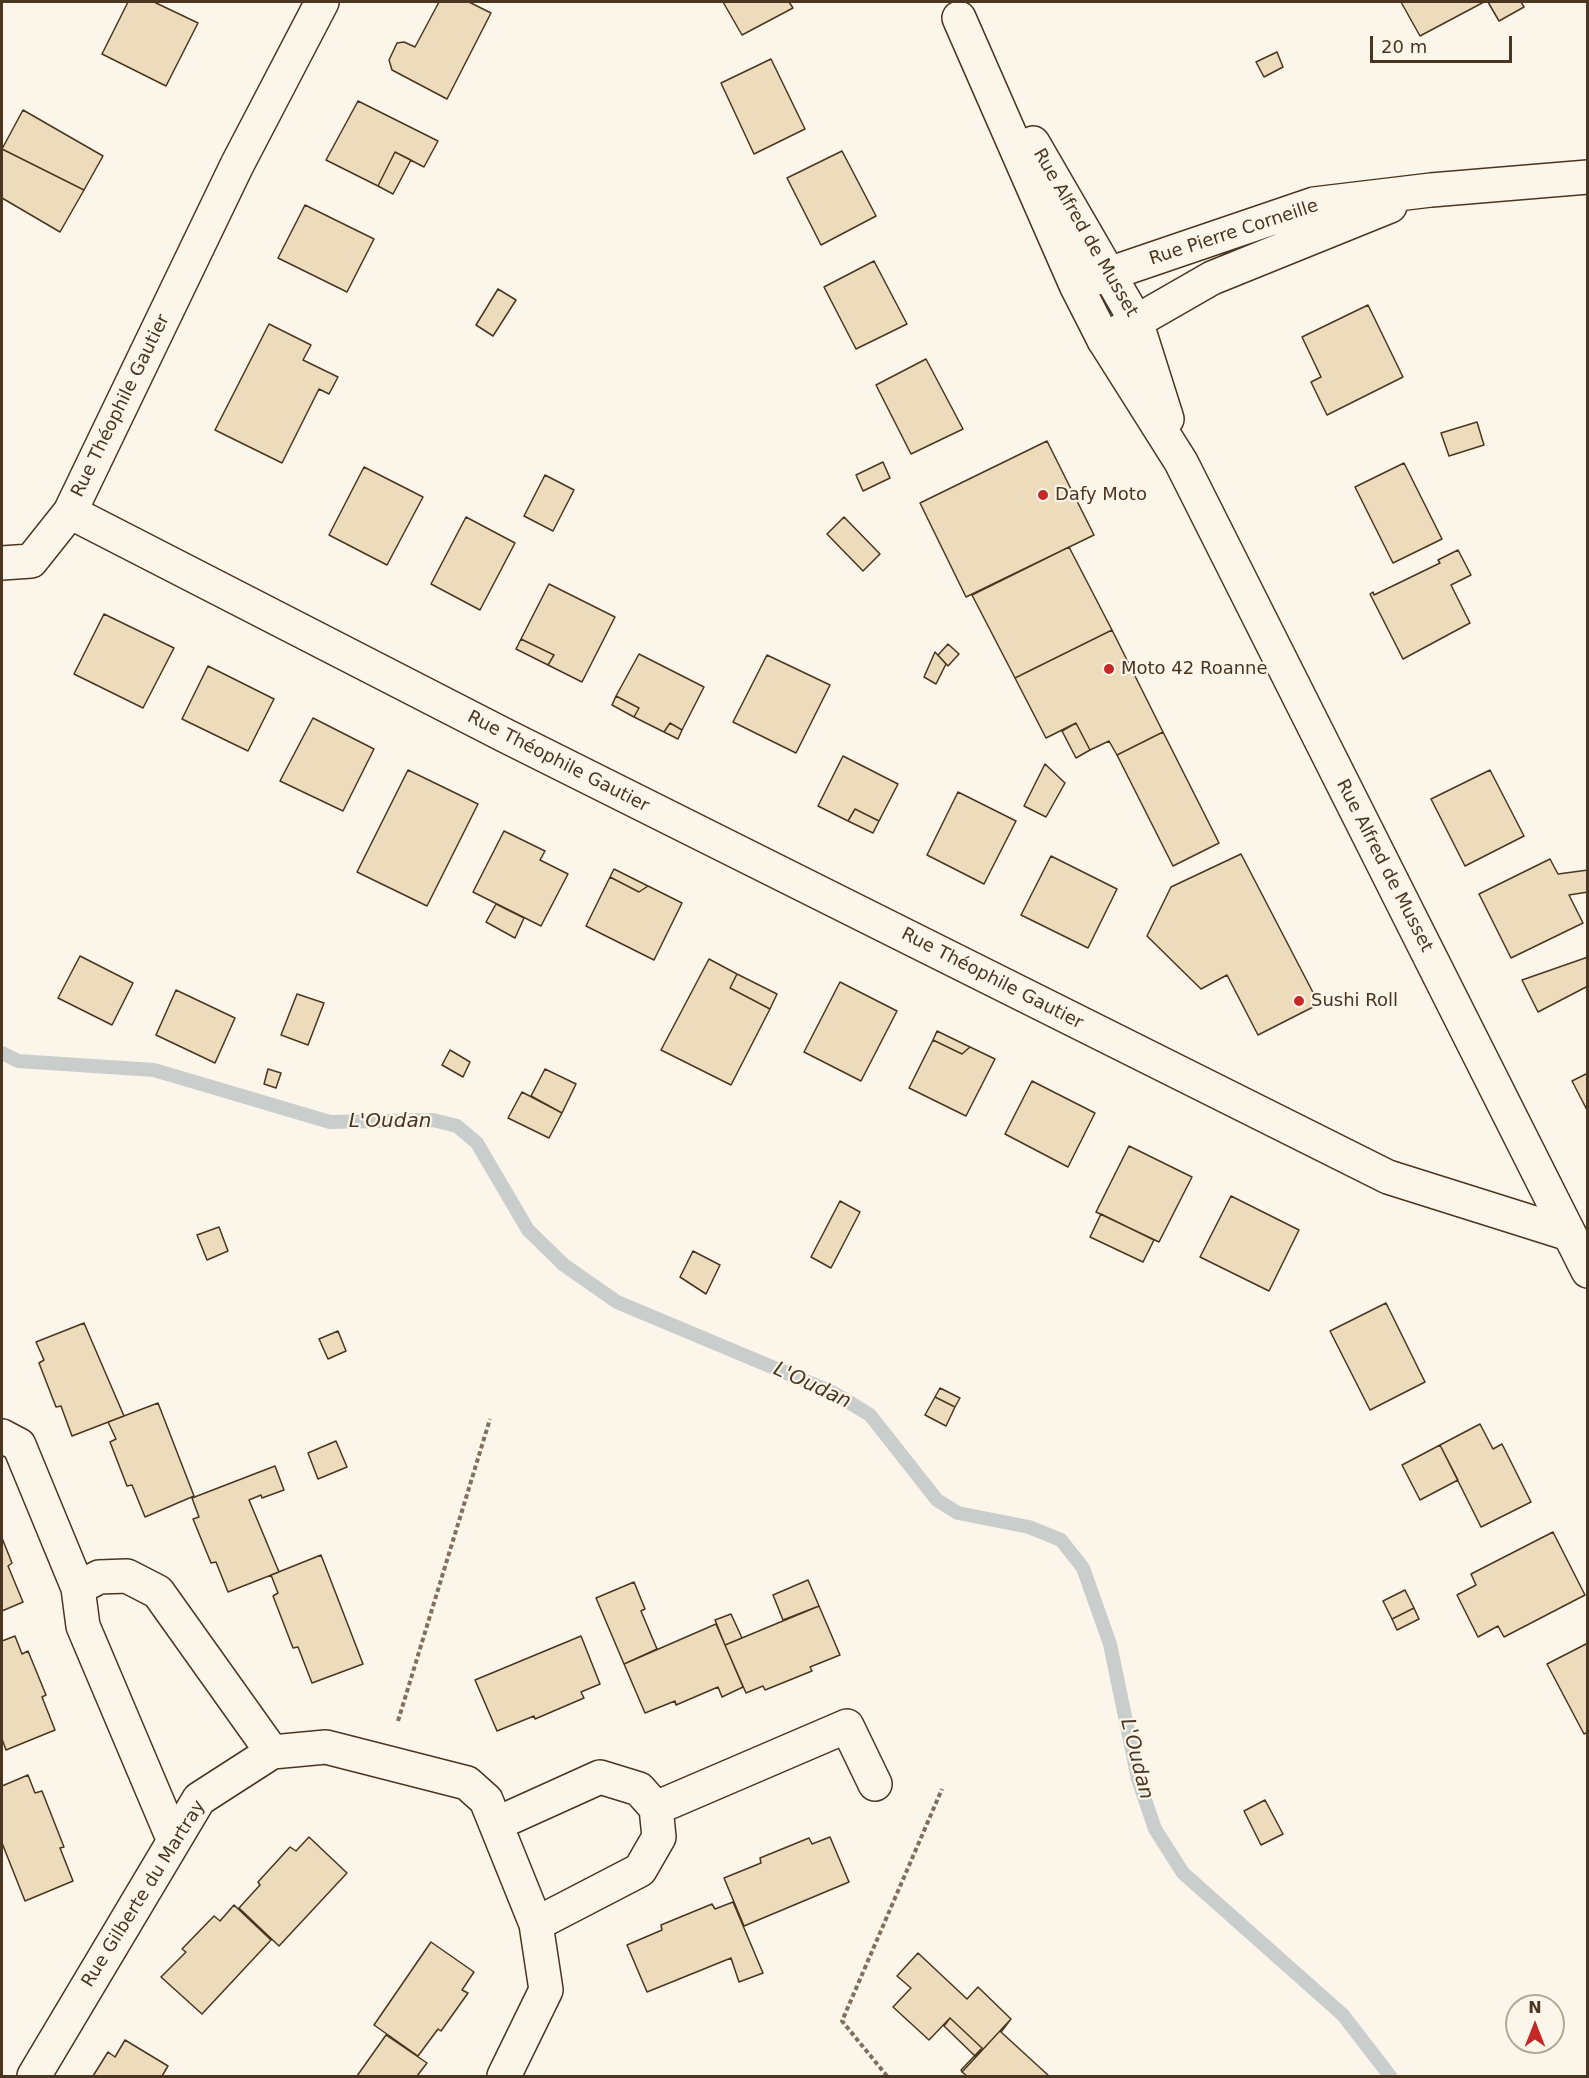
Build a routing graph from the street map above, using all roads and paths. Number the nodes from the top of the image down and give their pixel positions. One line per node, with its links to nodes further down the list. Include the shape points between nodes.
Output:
1 (322, 2): 10 (street, Rue Théophile Gautier, via 237,165)
2 (955, 10): 5 (street, Rue Alfred de Musset); 6 (street, Rue Alfred de Musset)
3 (1587, 177): 4 (street, Rue Pierre Corneille)
4 (1431, 190): 5 (street, Rue Pierre Corneille, via 1314,204); 7 (street, Rue Pierre Corneille, via 1212,278)
5 (1109, 274): 6 (street, Rue Pierre Corneille); 7 (street, Rue Alfred de Musset)
6 (1076, 285): 8 (street, Rue Alfred de Musset)
7 (1136, 321): 8 (street, Rue Pierre Corneille); 9 (street, Rue Alfred de Musset)
8 (1104, 340): 9 (street, Rue Alfred de Musset)
9 (1180, 462): 12 (street, Rue Alfred de Musset)
10 (70, 512): 11 (street, via 31,561); 12 (street, Rue Théophile Gautier, via 504,735 1388,1177)
11 (2, 563)
12 (1569, 1234): 13 (street, Rue Alfred de Musset)
13 (1587, 1270)
14 (490, 1419): 18 (path)
15 (2, 1436): 16 (street, via 19,1445)
16 (78, 1588): 17 (street, via 99,1577 127,1576 158,1592); 23 (street, via 83,1626)
17 (272, 1752): 18 (street, Rue Gilberte du Martray, via 326,1747); 23 (street, Rue Gilberte du Martray, via 199,1799)
18 (385, 1762): 22 (street, Rue Gilberte du Martray, via 467,1783 486,1800)
19 (875, 1784): 21 (street, via 847,1726)
20 (942, 1789): 27 (path, via 842,2021)
21 (656, 1808): 22 (street, via 639,1789 600,1777); 24 (street, via 659,1837 640,1870)
22 (496, 1824): 24 (street, Rue Gilberte du Martray)
23 (174, 1840): 25 (street, Rue Gilberte du Martray)
24 (536, 1924): 26 (street, Rue Gilberte du Martray, via 546,1990)
25 (34, 2076)
26 (504, 2076)
27 (887, 2076)

